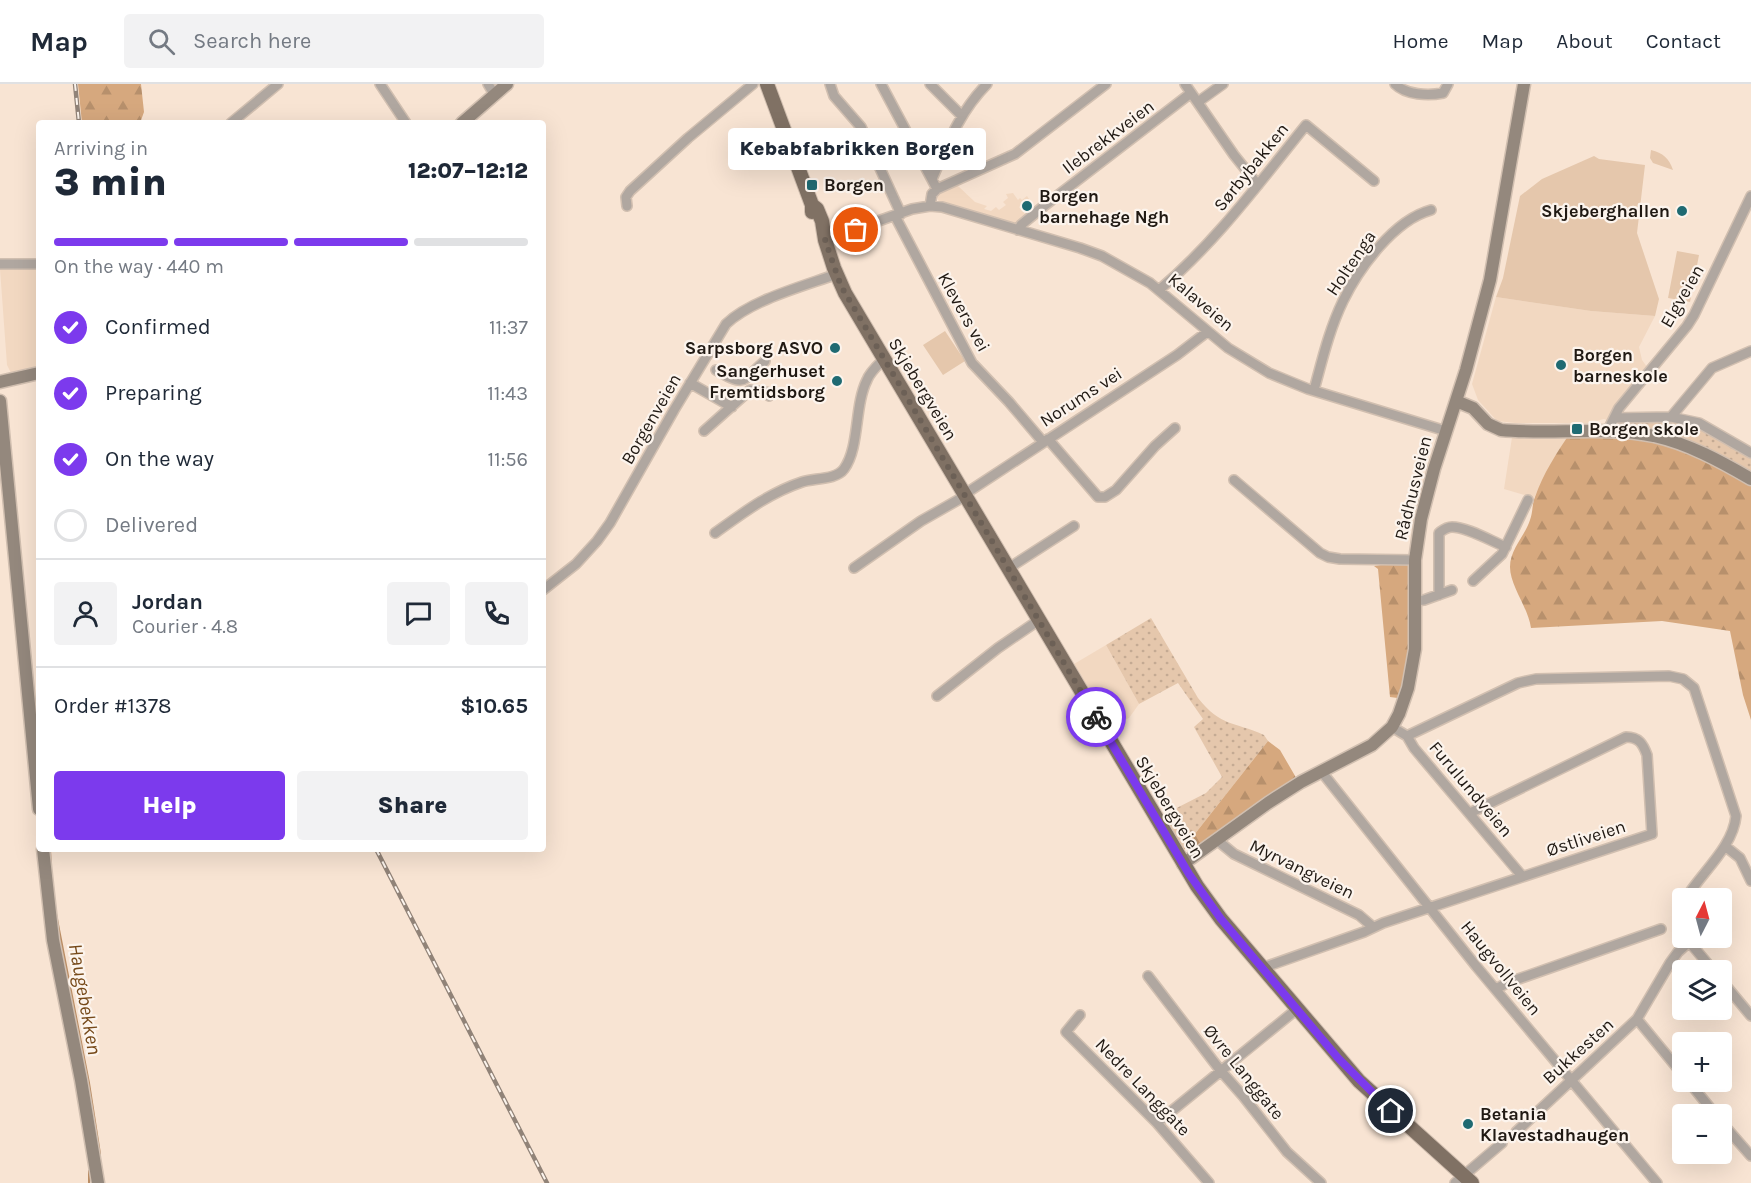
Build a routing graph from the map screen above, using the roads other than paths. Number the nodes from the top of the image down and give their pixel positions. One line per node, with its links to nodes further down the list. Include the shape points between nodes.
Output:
1 (278, 84): 20 (street)
2 (380, 84): 21 (street)
3 (507, 84): 16 (street)
4 (753, 84): 28 (street, via 630,191)
5 (768, 84): 33 (main road, Skjebergveien, via 816,223)
6 (830, 84): 31 (street, Klevers vei, via 834,96 861,127)
7 (881, 84): 23 (street)
8 (930, 84): 19 (street)
9 (987, 84): 19 (street)
10 (1106, 84): 26 (street, via 1015,154)
11 (1185, 84): 17 (street)
12 (1223, 84): 18 (street)
13 (1395, 84): 14 (street, via 1409,92 1429,95 1443,93)
14 (1448, 84)
15 (1523, 84): 49 (street, Rådhusveien, via 1496,254)
16 (491, 89): 22 (street)
17 (1191, 93): 18 (street); 32 (street, Ilebrekkveien)
18 (1198, 102): 25 (street)
19 (962, 115): 23 (street)
20 (235, 120)
21 (404, 120)
22 (465, 120)
23 (932, 179): 26 (street)
24 (1374, 181): 25 (street, Sørbybakken, via 1306,125)
25 (1258, 185): 37 (street, Sørbybakken, via 1219,233)
26 (936, 189): 29 (street)
27 (1751, 196): 52 (street, Elgveien, via 1688,326)
28 (627, 206)
29 (930, 206): 31 (street); 32 (street, Kalaveien)
30 (1431, 210): 46 (street, Holtenga, via 1418,213 1385,239 1354,282 1336,317)
31 (898, 215): 33 (street); 57 (street, Klevers vei, via 972,363)
32 (1018, 230): 37 (street, Kalaveien, via 1102,256)
33 (825, 238): 36 (main road, Skjebergveien)
34 (0, 264): 35 (street)
35 (36, 264)
36 (837, 274): 40 (main road, Skjebergveien); 45 (street, Borgenveien, via 780,294 731,319)
37 (1159, 290): 38 (street, Kalaveien)
38 (1208, 332): 46 (street, Kalaveien, via 1251,363 1283,380); 57 (street, Norums vei)
39 (1751, 351): 51 (street, via 1712,368)
40 (884, 359): 61 (main road, Skjebergveien); 64 (street, via 867,378 852,453 840,474 804,481 772,495 753,504)
41 (765, 361): 42 (street, via 743,381)
42 (716, 370)
43 (36, 374): 44 (street)
44 (0, 382)
45 (690, 383): 50 (street); 70 (street, Borgenveien, via 610,523 576,564)
46 (1314, 390): 54 (street, Kalaveien)
47 (769, 396): 50 (street, via 750,390)
48 (0, 401): 79 (street)
49 (1456, 401): 54 (street, Rådhusveien); 56 (street, via 1473,408 1488,424 1501,430)
50 (732, 407): 55 (street)
51 (1671, 417): 52 (street); 58 (street, via 1699,423)
52 (1614, 418): 56 (street, Elgveien)
53 (1174, 428): 57 (street, Klevers vei, via 1105,497 1098,497)
54 (1446, 430): 66 (street, Rådhusveien, via 1420,519)
55 (704, 431)
56 (1607, 432): 59 (street, via 1652,436 1683,444)
57 (1045, 441): 61 (street, Norums vei)
58 (1751, 453)
59 (1751, 479)
60 (1234, 480): 66 (street, via 1328,557)
61 (968, 493): 67 (street, Norums vei); 68 (main road, Skjebergveien)
62 (1528, 500): 65 (street)
63 (1074, 526): 68 (street)
64 (715, 533)
65 (1506, 547): 69 (street); 72 (street, via 1459,528 1441,531)
66 (1415, 560): 73 (street, Rådhusveien)
67 (854, 568)
68 (1009, 568): 74 (main road, Skjebergveien)
69 (1473, 581)
70 (546, 588)
71 (1452, 590): 72 (street)
72 (1440, 595): 73 (street)
73 (1415, 601): 76 (street, Rådhusveien, via 1413,665 1405,699)
74 (1040, 620): 75 (street); 84 (main road, Skjebergveien)
75 (937, 696)
76 (1392, 727): 77 (street, Furulundveien); 78 (street, Rådhusveien, via 1365,749)
77 (1407, 736): 80 (street, Furulundveien); 82 (street, via 1518,683 1536,679 1677,677 1694,688 1736,816)
78 (1321, 771): 81 (street, Rådhusveien); 88 (street, Haugvollveien)
79 (36, 778)
80 (1470, 813): 85 (street, Furulundveien); 85 (street, Østliveien, via 1619,740 1632,737 1643,744 1652,834)
81 (1217, 840): 84 (street, Rådhusveien); 89 (street, Myrvangveien, via 1234,854 1359,915)
82 (1725, 846): 86 (street, via 1740,858); 87 (street)
83 (43, 852): 113 (street, via 53,940)
84 (1183, 864): 94 (main road, Skjebergveien, via 1221,919)
85 (1522, 876): 88 (street, Østliveien)
86 (1751, 881)
87 (1693, 888)
88 (1431, 908): 89 (street, Østliveien); 96 (street, Haugvollveien)
89 (1373, 927): 94 (street, Østliveien)
90 (1662, 929): 96 (street)
91 (1681, 948): 101 (street, Bukkesten)
92 (1695, 948): 93 (street)
93 (1705, 960)
94 (1262, 968): 98 (main road, Skjebergveien)
95 (1148, 976): 103 (street, Øvre Langgate)
96 (1496, 989): 104 (street, Haugvollveien)
97 (1732, 993): 100 (street)
98 (1297, 1009): 103 (street); 112 (main road, Skjebergveien, via 1359,1081)
99 (1080, 1016): 107 (street, Nedre Langgate, via 1066,1032)
100 (1751, 1016)
101 (1637, 1020): 102 (street); 104 (street, Bukkesten)
102 (1672, 1062)
103 (1220, 1070): 107 (street); 115 (street, Øvre Langgate, via 1287,1152)
104 (1572, 1078): 108 (street, Bukkesten); 116 (street, Haugvollveien)
105 (1697, 1092): 106 (street)
106 (1707, 1104)
107 (1157, 1123): 114 (street, Nedre Langgate)
108 (1516, 1132)
109 (1732, 1134): 111 (street)
110 (1502, 1143): 112 (street)
111 (1751, 1156)
112 (1463, 1181)
113 (98, 1183)
114 (1209, 1183)
115 (1321, 1183)
116 (1657, 1183)

